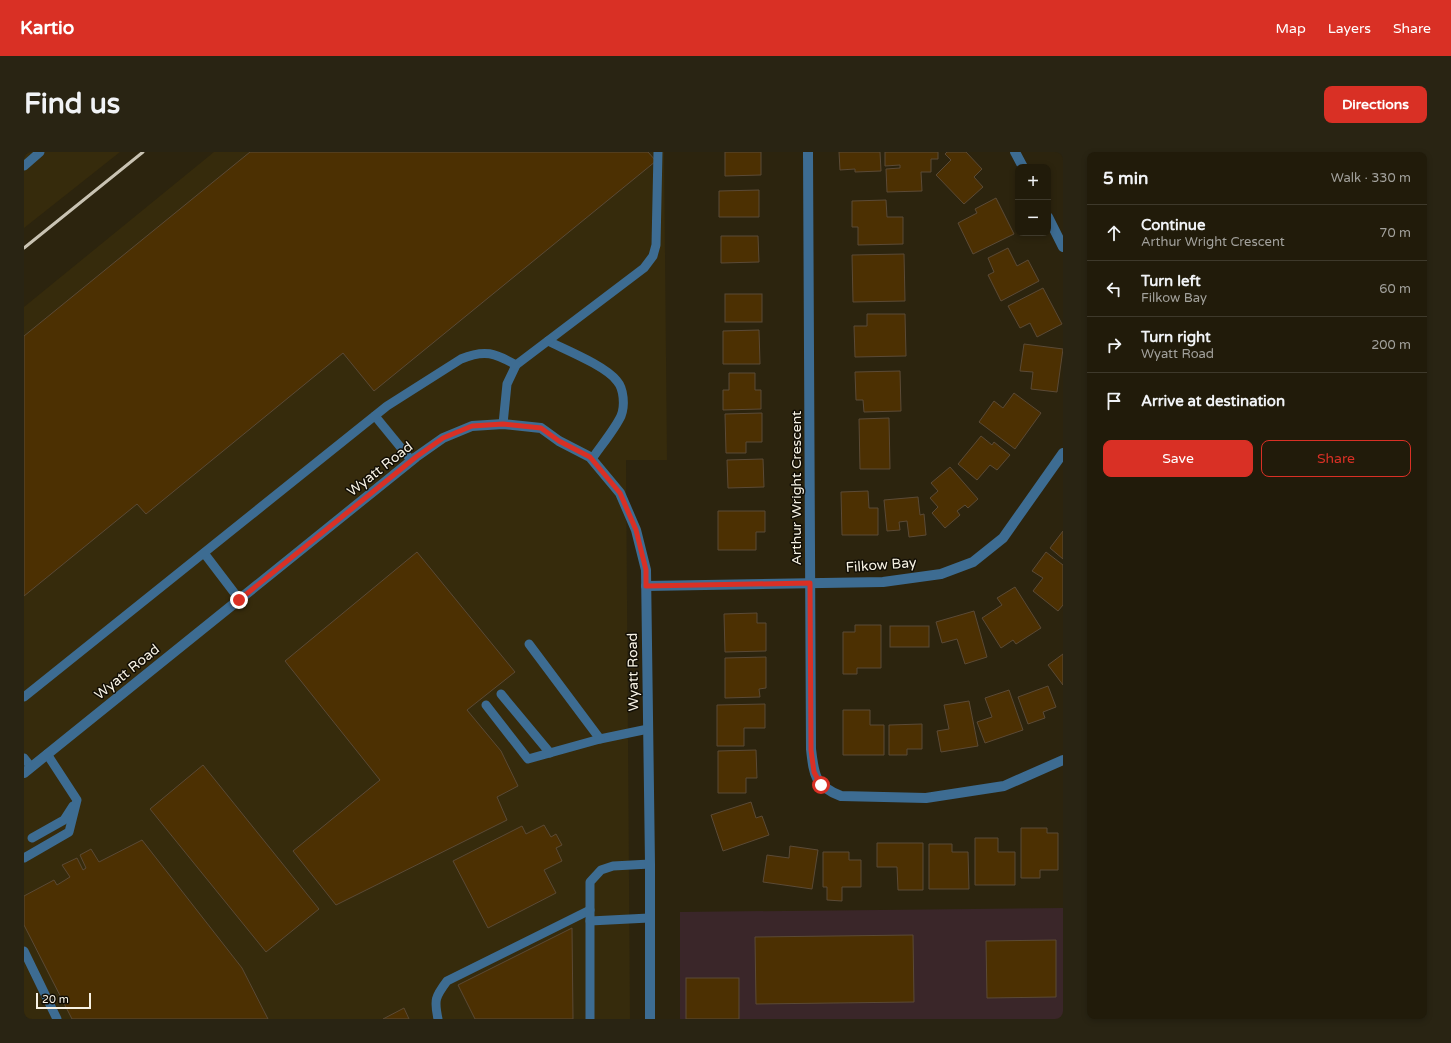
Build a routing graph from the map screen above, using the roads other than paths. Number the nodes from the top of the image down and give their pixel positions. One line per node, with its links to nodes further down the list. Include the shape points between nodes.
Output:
1 (40, 152): 6 (lane)
2 (658, 152): 9 (lane, via 656,245 653,256 644,268)
3 (808, 152): 17 (street, Arthur Wright Crescent)
4 (1015, 152): 5 (street)
5 (1021, 164)
6 (24, 166)
7 (1051, 223): 8 (street)
8 (1063, 247)
9 (548, 341): 10 (lane); 14 (lane, via 606,371 618,381 622,391 621,415)
10 (516, 365): 11 (lane, via 500,356 473,354 461,359); 12 (lane, via 507,384)
11 (375, 416): 15 (lane); 16 (lane)
12 (503, 424): 14 (street, Wyatt Road, via 541,428); 15 (street, Wyatt Road, via 472,426 443,438)
13 (1063, 453): 17 (street, Filkow Bay, via 1003,538 973,562 941,574 883,582)
14 (592, 459): 18 (street, Wyatt Road, via 620,493 636,530 646,570)
15 (412, 460): 19 (street, Wyatt Road)
16 (204, 553): 19 (lane); 22 (lane)
17 (810, 583): 18 (street, Filkow Bay); 29 (street, Arthur Wright Crescent, via 811,750 814,772 828,792 841,796 926,798 1004,786)
18 (646, 586): 24 (street, Wyatt Road)
19 (239, 600): 27 (street, Wyatt Road)
20 (529, 644): 25 (lane)
21 (501, 694): 26 (lane)
22 (24, 697)
23 (486, 705): 26 (lane, via 528,759)
24 (648, 729): 25 (lane); 34 (street, Wyatt Road)
25 (600, 739): 26 (lane)
26 (550, 753)
27 (47, 754): 30 (street, Wyatt Road); 31 (lane)
28 (24, 758): 30 (lane)
29 (1063, 760)
30 (28, 770)
31 (77, 800): 32 (lane, via 64,820); 33 (lane, via 68,832)
32 (32, 838)
33 (24, 858)
34 (650, 864): 35 (lane, via 613,866 601,870 590,882); 36 (street, Wyatt Road)
35 (590, 910): 37 (lane); 40 (lane, via 446,981 437,993 435,1005)
36 (649, 918): 37 (lane); 42 (street, Wyatt Road)
37 (590, 921): 41 (lane)
38 (24, 950): 39 (lane)
39 (56, 1019)
40 (438, 1019)
41 (590, 1019)
42 (650, 1019)

